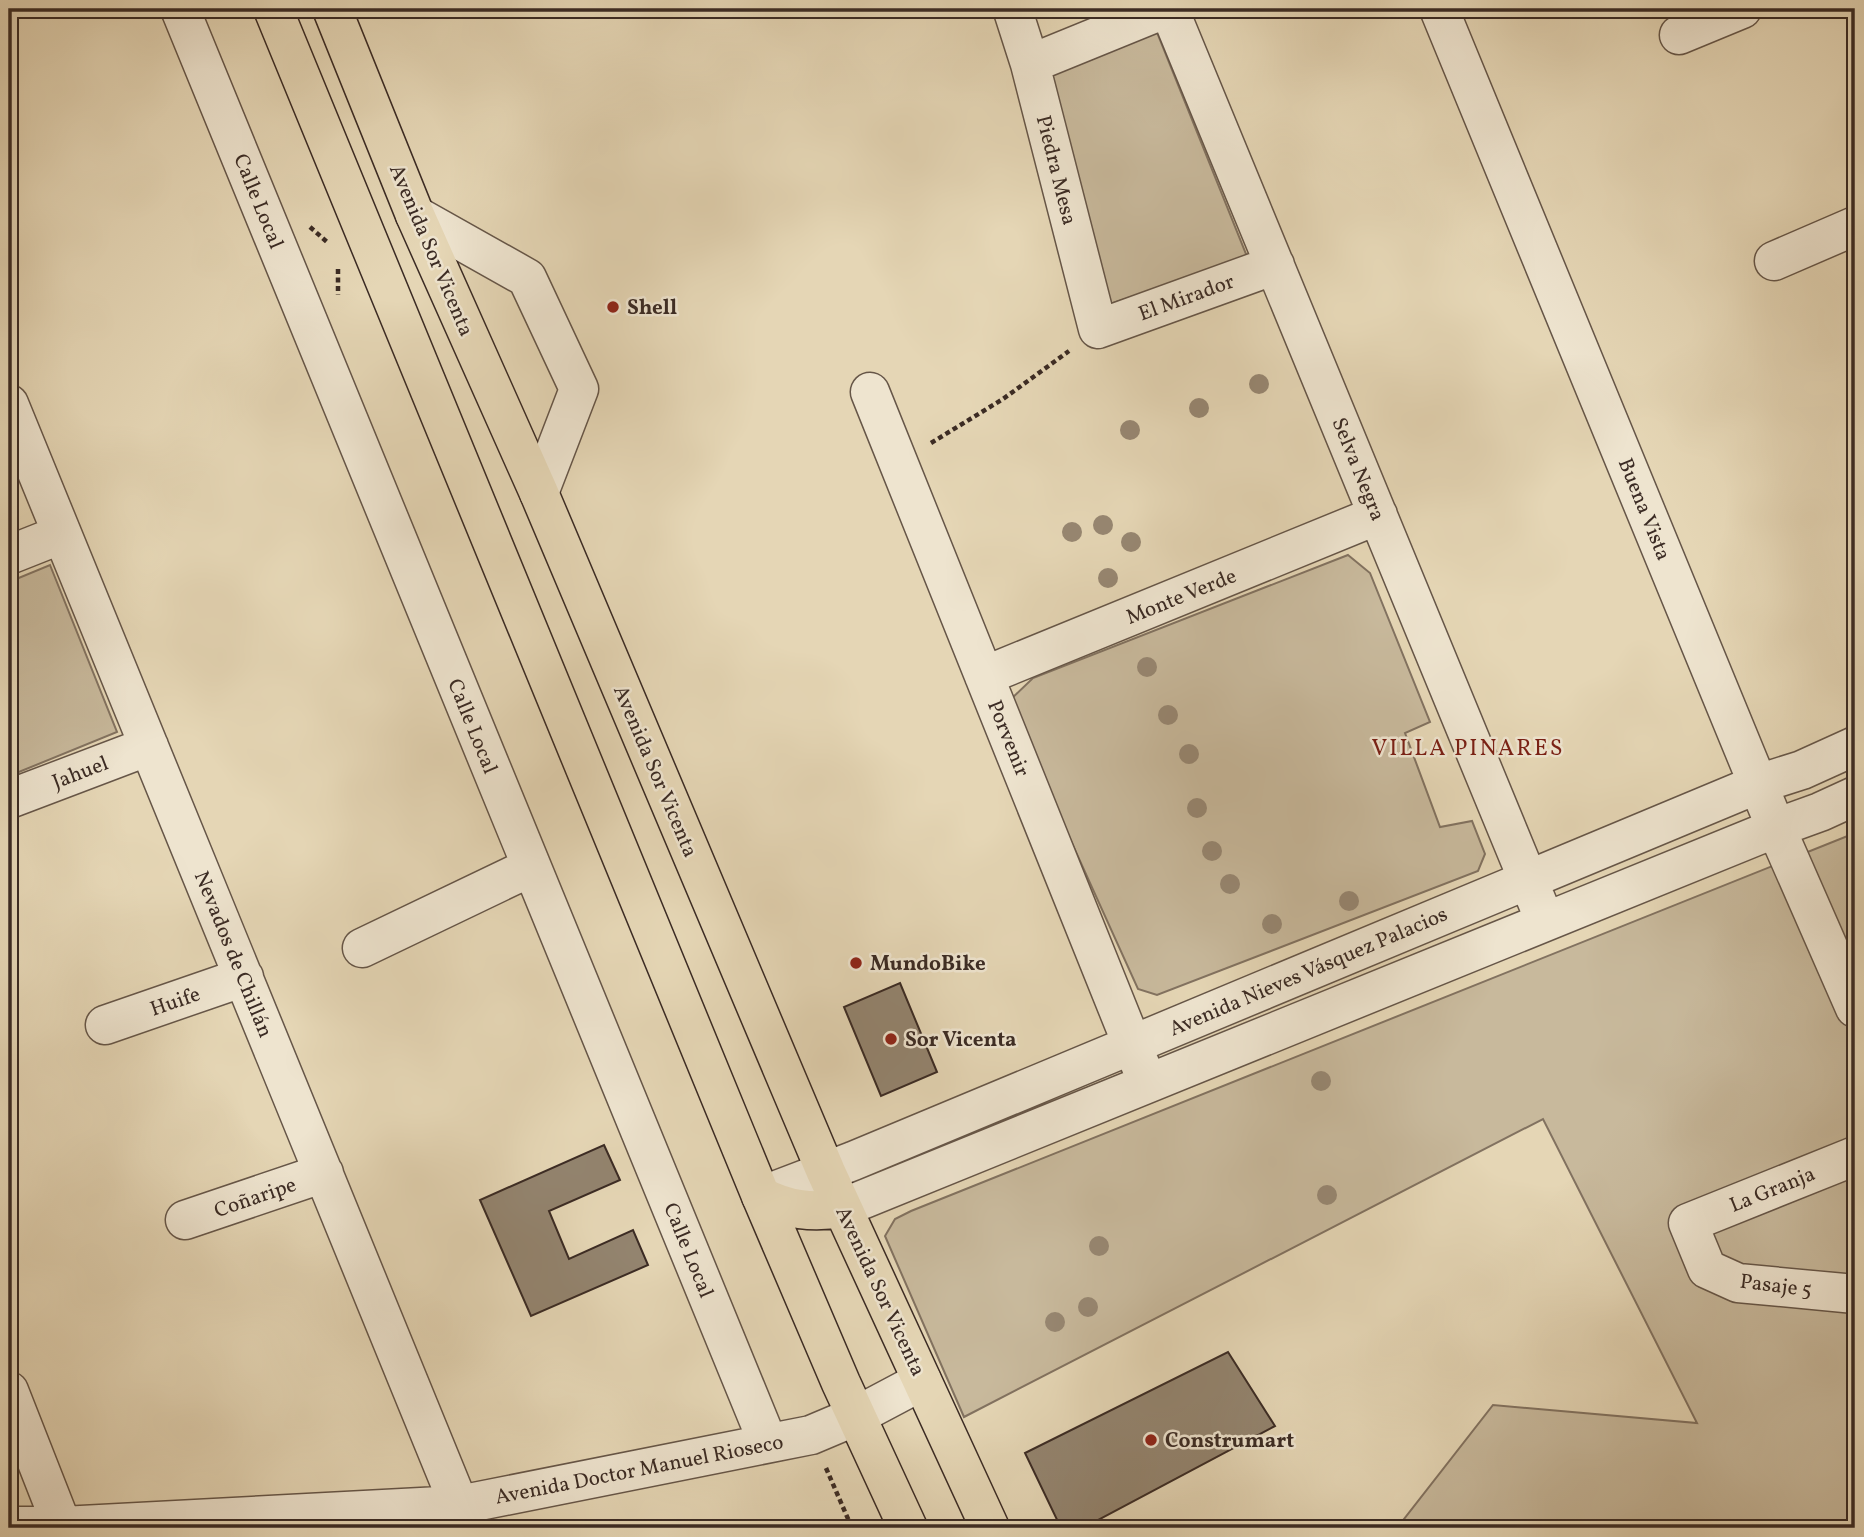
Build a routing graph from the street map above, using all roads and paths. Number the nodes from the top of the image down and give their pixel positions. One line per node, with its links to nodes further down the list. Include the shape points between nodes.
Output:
1 (180, 9): 29 (street, Calle Local)
2 (273, 9): 41 (main road)
3 (332, 9): 10 (main road, Avenida Sor Vicenta)
4 (1439, 9): 25 (street, Buena Vista)
5 (1742, 9): 8 (street)
6 (1013, 11): 9 (street, Piedra Mesa)
7 (1174, 11): 9 (street); 13 (street, Selva Negra)
8 (1679, 35)
9 (1030, 64): 14 (street, Piedra Mesa)
10 (415, 215): 18 (main road, Avenida Sor Vicenta); 18 (street, via 527,278 579,388)
11 (1855, 226): 12 (street)
12 (1774, 261)
13 (1275, 265): 14 (street, El Mirador); 19 (street, Selva Negra)
14 (1098, 329): 17 (path, via 1003,399)
15 (870, 392): 17 (street, Porvenir)
16 (9, 404): 20 (street, Nevados de Chillán)
17 (898, 463): 22 (street, Porvenir)
18 (538, 493): 39 (main road, Avenida Sor Vicenta)
19 (1378, 515): 22 (street, Monte Verde); 30 (street, Selva Negra)
20 (62, 534): 21 (street); 23 (street, Nevados de Chillán)
21 (9, 555)
22 (984, 676): 36 (street, Porvenir)
23 (149, 746): 27 (street, Jahuel); 33 (street, Nevados de Chillán)
24 (1855, 746): 25 (street, Avenida Nieves Vásquez Palacios)
25 (1758, 784): 28 (street, Buena Vista); 30 (street, Avenida Nieves Vásquez Palacios)
26 (1855, 796): 28 (street, Avenida Nieves Vásquez Palacios)
27 (12, 798)
28 (1776, 828): 31 (street, Avenida Nieves Vásquez Palacios); 34 (street, Buena Vista)
29 (531, 867): 32 (street); 49 (street, Calle Local)
30 (1528, 880): 31 (street, Selva Negra); 36 (street, Avenida Nieves Vásquez Palacios)
31 (1545, 922): 37 (street, Avenida Nieves Vásquez Palacios)
32 (362, 948)
33 (244, 977): 35 (street, Huife); 40 (street, Nevados de Chillán)
34 (1855, 1008)
35 (105, 1025)
36 (1132, 1045): 37 (street, Porvenir); 39 (street, Avenida Nieves Vásquez Palacios)
37 (1148, 1084): 42 (street, Avenida Nieves Vásquez Palacios)
38 (1855, 1156): 44 (street, La Granja)
39 (826, 1172): 41 (street, Avenida Nieves Vásquez Palacios); 42 (main road, Avenida Sor Vicenta)
40 (324, 1173): 43 (street, Coñaripe); 50 (street, Nevados de Chillán)
41 (761, 1196): 42 (main road, via 790,1209); 48 (main road)
42 (842, 1208): 46 (main road, Avenida Sor Vicenta)
43 (186, 1220)
44 (1688, 1223): 45 (street, Pasaje 5, via 1707,1269 1738,1283)
45 (1855, 1294)
46 (922, 1381): 48 (street, Avenida Doctor Manuel Rioseco); 54 (main road, Avenida Sor Vicenta)
47 (9, 1391): 52 (street)
48 (856, 1416): 49 (street, Avenida Doctor Manuel Rioseco, via 811,1435); 53 (main road)
49 (768, 1443): 50 (street, Avenida Doctor Manuel Rioseco)
50 (459, 1505): 52 (street, Avenida Doctor Manuel Rioseco)
51 (9, 1526): 52 (street, Avenida Doctor Manuel Rioseco)
52 (62, 1527)
53 (908, 1528)
54 (990, 1528)

